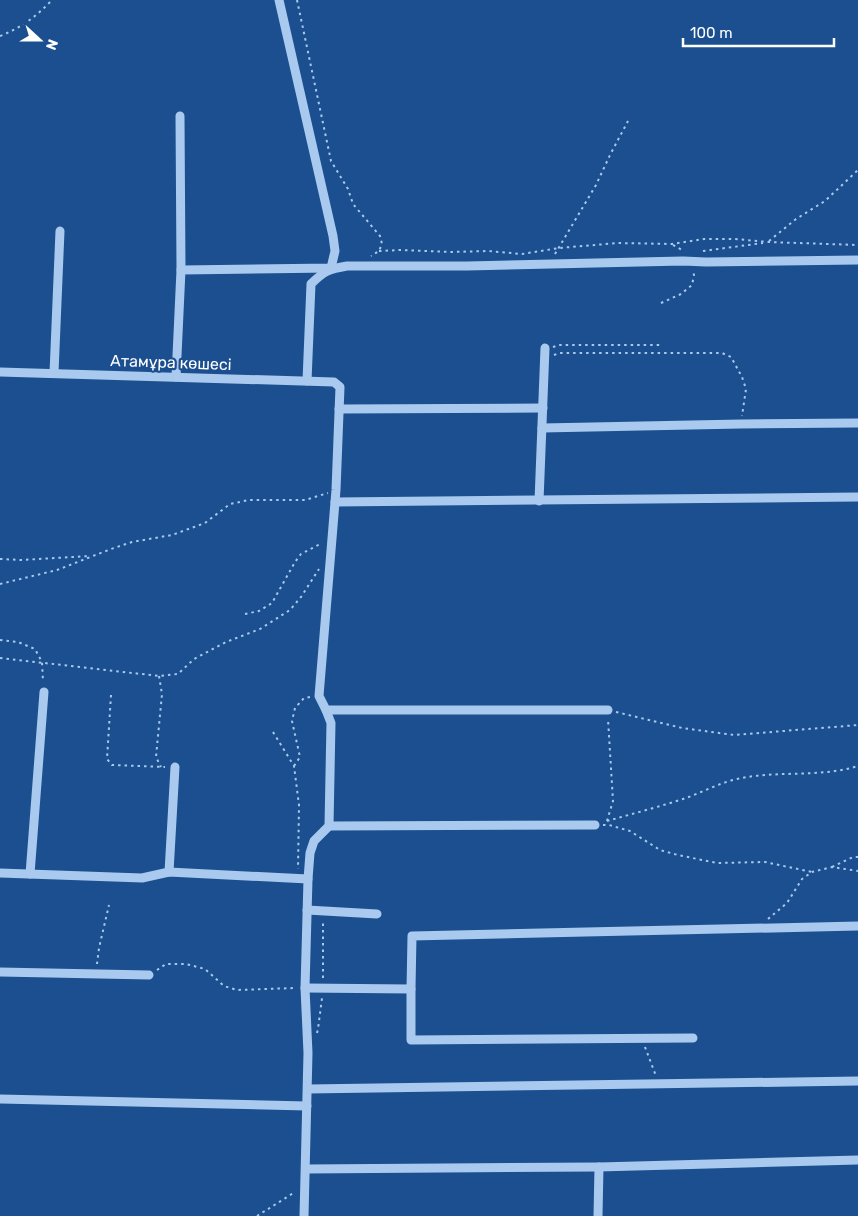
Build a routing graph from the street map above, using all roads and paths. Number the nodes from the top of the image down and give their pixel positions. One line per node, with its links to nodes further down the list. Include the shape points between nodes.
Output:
1 (52, 0): 4 (path, via 38,15)
2 (279, 0): 18 (street, via 333,236)
3 (297, 0): 12 (path, via 331,161 353,204 380,236 382,244)
4 (0, 36)
5 (180, 116): 19 (street)
6 (628, 122): 11 (path)
7 (858, 170): 9 (path, via 825,201)
8 (60, 231): 24 (street)
9 (768, 242): 10 (path); 11 (path, via 704,239 672,244 618,242); 13 (path)
10 (858, 245)
11 (559, 248): 12 (path, via 522,254); 17 (path)
12 (379, 251): 14 (path)
13 (703, 251)
14 (372, 256)
15 (858, 260): 16 (street)
16 (690, 261): 17 (street); 20 (path, via 694,275 692,284 681,294)
17 (548, 264): 18 (street)
18 (331, 268): 19 (street); 26 (street, via 311,284)
19 (181, 270): 25 (street)
20 (661, 303)
21 (663, 345): 22 (path, via 560,345)
22 (545, 353): 27 (street); 30 (path, via 722,353 731,357 746,389)
23 (0, 372): 24 (street, Атамұра көшесі)
24 (54, 373): 25 (street, Атамұра көшесі)
25 (176, 377): 26 (street, Атамұра көшесі)
26 (307, 381): 28 (street, Атамұра көшесі, via 334,382 340,386)
27 (543, 408): 28 (street); 31 (street)
28 (340, 409): 32 (street)
29 (858, 423): 30 (street)
30 (741, 424): 31 (street)
31 (542, 428): 34 (street)
32 (336, 490): 35 (street); 37 (path, via 305,500 249,500 230,504 205,523)
33 (858, 497): 34 (street)
34 (539, 501): 35 (street)
35 (335, 502): 36 (street)
36 (333, 538): 41 (path, via 302,554 272,603 259,611); 48 (street)
37 (92, 556): 38 (path); 40 (path, via 57,570)
38 (0, 559)
39 (321, 566): 45 (path, via 290,610 260,629 194,659 178,674)
40 (0, 584)
41 (245, 614)
42 (0, 640): 44 (path, via 36,649)
43 (0, 658): 44 (path)
44 (42, 662): 45 (path); 46 (path)
45 (160, 676): 55 (path, via 162,694 156,756)
46 (44, 692): 66 (street)
47 (111, 695): 55 (path, via 107,759 112,765)
48 (319, 696): 49 (street); 53 (path, via 304,698 296,708 292,721 300,757)
49 (326, 710): 50 (street); 59 (street, via 331,723)
50 (608, 710): 51 (path, via 682,728 734,735); 57 (path, via 614,801)
51 (858, 725)
52 (273, 732): 53 (path)
53 (294, 766): 67 (path, via 299,805)
54 (858, 766): 57 (path, via 823,773 735,779 684,799)
55 (161, 767): 56 (path)
56 (175, 767): 63 (street)
57 (607, 821): 58 (path)
58 (595, 824): 59 (street); 64 (path, via 630,831 660,850 678,855 717,863 765,862)
59 (329, 826): 68 (street, via 314,841)
60 (858, 857): 61 (path)
61 (832, 867): 62 (path); 64 (path)
62 (858, 871)
63 (169, 872): 66 (street, via 142,878); 67 (street)
64 (812, 872): 73 (path, via 802,879 787,903)
65 (0, 873): 66 (street)
66 (30, 874)
67 (298, 879): 68 (street)
68 (308, 879): 70 (street)
69 (109, 905): 75 (path)
70 (307, 910): 71 (street); 77 (street)
71 (377, 914)
72 (858, 926): 73 (street)
73 (757, 928): 78 (street, via 412,936)
74 (0, 972): 75 (street)
75 (97, 974): 76 (street)
76 (149, 975): 77 (path, via 166,964 186,964 205,970 224,986 238,990)
77 (305, 988): 78 (street); 83 (street)
78 (411, 989): 79 (street, via 411,1040)
79 (642, 1038): 80 (street); 82 (path)
80 (693, 1038)
81 (858, 1081): 82 (street)
82 (660, 1084): 83 (street)
83 (308, 1088): 85 (street)
84 (0, 1099): 85 (street)
85 (307, 1106): 88 (street)
86 (858, 1160): 87 (street)
87 (599, 1167): 88 (street); 92 (street)
88 (306, 1169): 89 (street)
89 (305, 1186): 90 (path); 91 (street)
90 (257, 1216)
91 (304, 1216)
92 (598, 1216)

